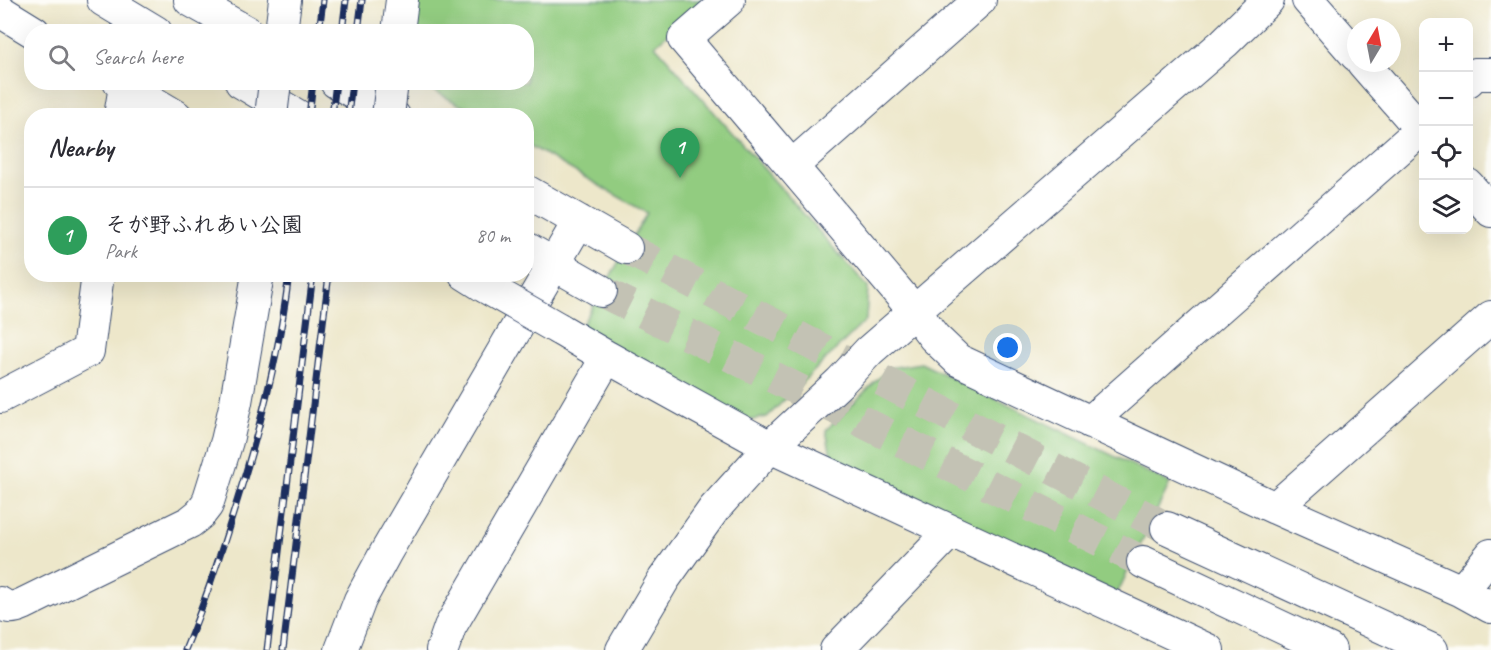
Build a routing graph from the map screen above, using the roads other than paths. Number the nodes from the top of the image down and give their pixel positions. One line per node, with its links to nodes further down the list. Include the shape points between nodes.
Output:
1 (103, 0): 10 (street)
2 (190, 0): 11 (street)
3 (285, 0): 12 (street)
4 (402, 0): 13 (street)
5 (729, 0): 31 (street, via 684,39)
6 (980, 0): 31 (street)
7 (1268, 0): 43 (street, via 1224,43)
8 (1308, 0): 15 (street)
9 (0, 11): 14 (street)
10 (143, 24)
11 (233, 24)
12 (282, 24)
13 (399, 24)
14 (24, 26)
15 (1347, 45)
16 (1371, 72): 29 (street)
17 (1491, 74): 18 (street)
18 (1473, 76)
19 (254, 90): 26 (street)
20 (274, 90): 25 (street, bridge)
21 (350, 90): 27 (street)
22 (391, 90): 28 (street, bridge)
23 (121, 95): 24 (street)
24 (155, 108)
25 (272, 108)
26 (285, 108)
27 (380, 108)
28 (389, 108)
29 (1419, 126)
30 (1419, 134): 47 (street)
31 (792, 166): 43 (street)
32 (1473, 191): 34 (street)
33 (534, 196): 35 (street)
34 (1491, 211)
35 (579, 221): 36 (street); 38 (street)
36 (626, 248)
37 (534, 253): 38 (street)
38 (554, 264): 42 (street); 57 (street, via 386,552 360,600)
39 (97, 282): 46 (street, via 87,351)
40 (257, 282): 55 (street, via 227,441 207,505 200,514 23,604 12,608)
41 (477, 282): 45 (street, bridge)
42 (601, 291)
43 (915, 312): 47 (street, via 934,338 958,360); 48 (street)
44 (1491, 317): 49 (street)
45 (607, 357): 48 (street); 58 (street, via 450,627)
46 (0, 397)
47 (1090, 422): 49 (street)
48 (770, 447): 51 (street); 59 (street, via 714,509 664,579)
49 (1275, 508): 54 (street)
50 (1167, 528): 63 (street)
51 (951, 531): 60 (street); 61 (street)
52 (1491, 555): 54 (street)
53 (1143, 562): 62 (street)
54 (1462, 591): 56 (street)
55 (0, 603)
56 (1491, 607)
57 (341, 650)
58 (442, 650)
59 (622, 650)
60 (836, 650)
61 (1208, 650)
62 (1330, 650)
63 (1432, 650)

